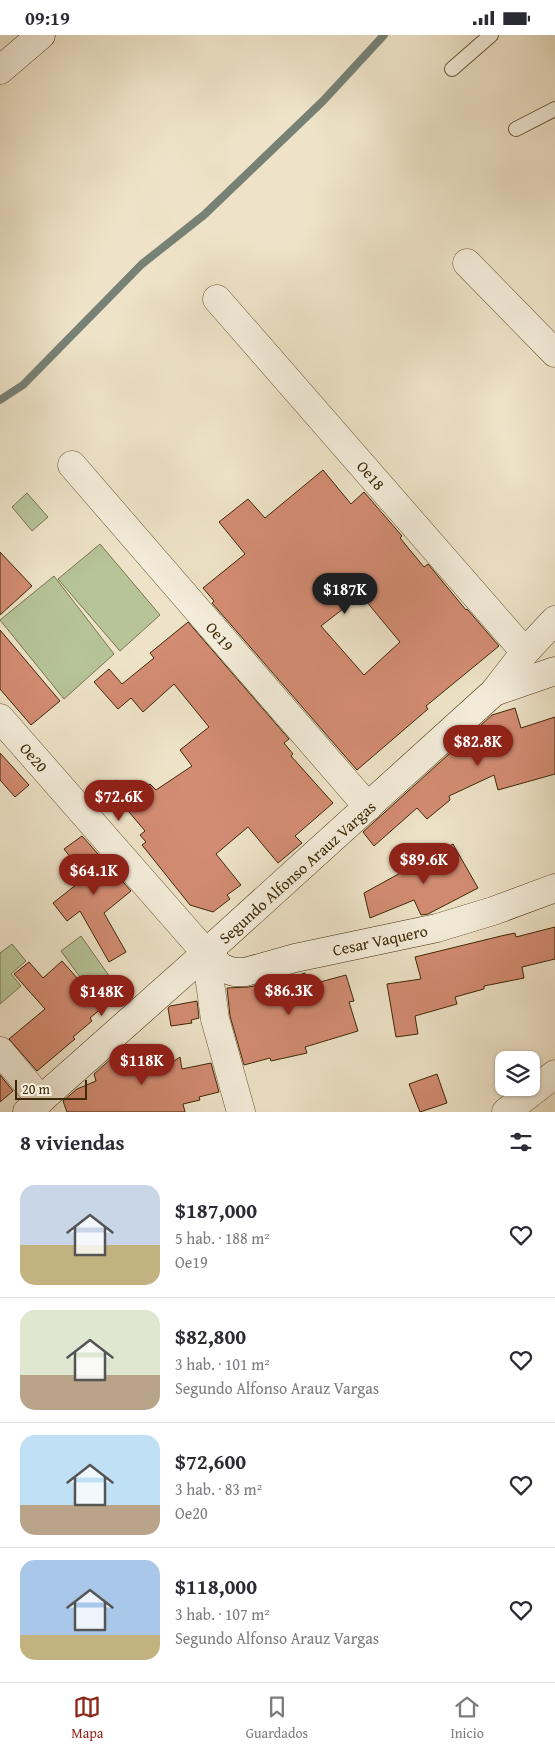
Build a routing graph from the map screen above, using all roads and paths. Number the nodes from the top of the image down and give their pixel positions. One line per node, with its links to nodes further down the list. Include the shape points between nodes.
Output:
1 (41, 35): 4 (street)
2 (491, 35): 3 (lane)
3 (452, 69)
4 (0, 70)
5 (555, 109): 6 (lane)
6 (516, 129)
7 (467, 263): 9 (street)
8 (217, 299): 12 (street, Oe18)
9 (555, 353)
10 (72, 465): 16 (street, Oe19)
11 (555, 620): 12 (street, Segundo Alfonso Arauz Vargas)
12 (525, 652): 14 (street, Segundo Alfonso Arauz Vargas)
13 (555, 671): 14 (street)
14 (494, 692): 16 (street, Segundo Alfonso Arauz Vargas)
15 (0, 718): 18 (street, Oe20)
16 (368, 807): 18 (street, Segundo Alfonso Arauz Vargas)
17 (555, 888): 18 (street, Cesar Vaquero, via 437,929 295,958 245,972 222,967)
18 (206, 953): 21 (street, Segundo Alfonso Arauz Vargas); 22 (street, via 215,1019)
19 (0, 1051): 21 (street)
20 (555, 1075): 23 (street)
21 (34, 1106)
22 (240, 1112)
23 (506, 1112)

